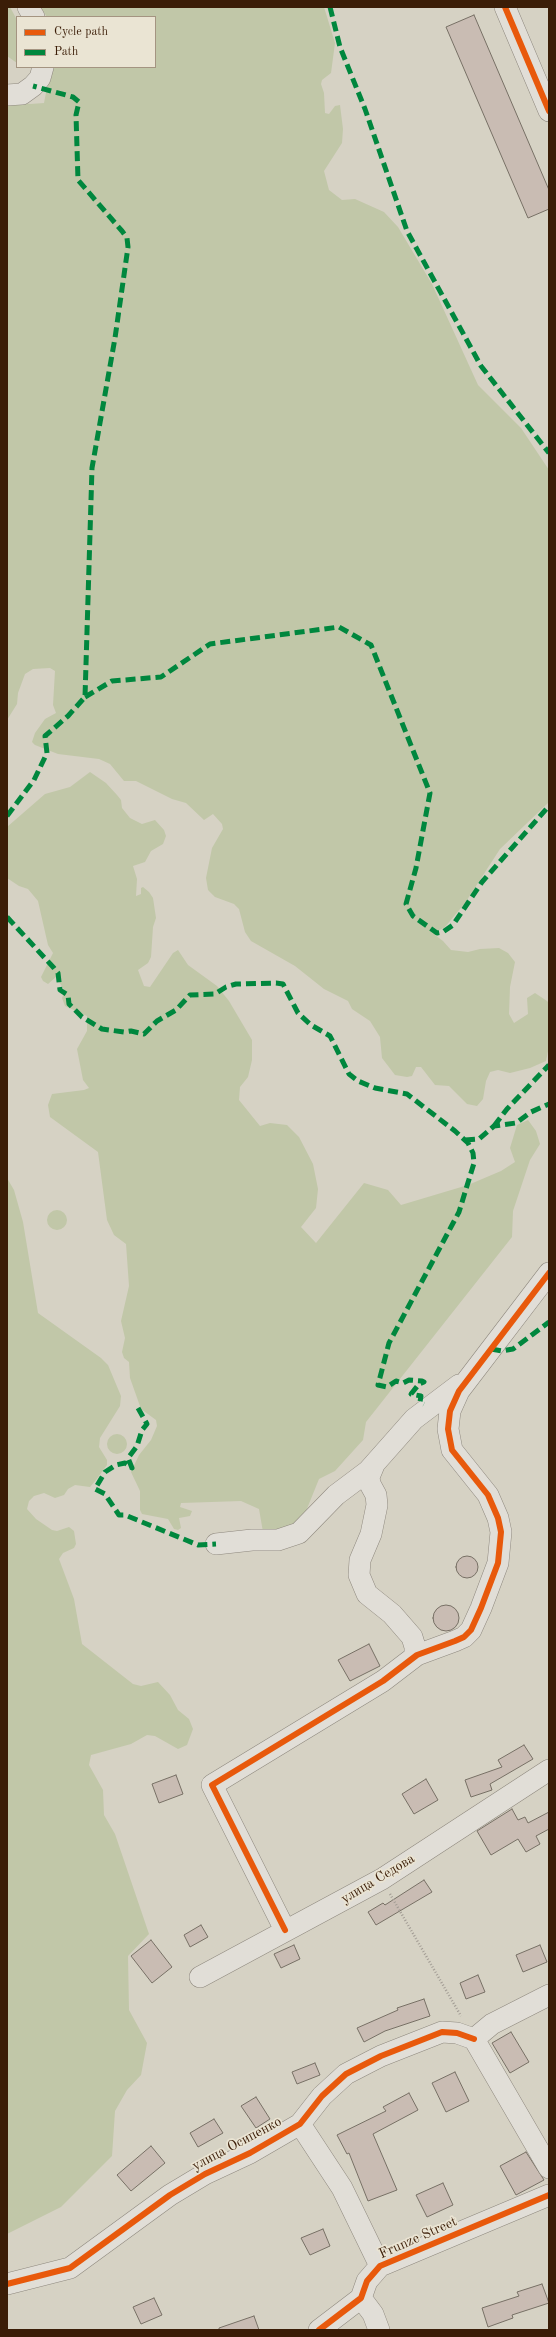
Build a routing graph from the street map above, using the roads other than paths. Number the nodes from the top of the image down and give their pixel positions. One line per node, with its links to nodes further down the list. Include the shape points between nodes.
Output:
1 (28, 7): 3 (street)
2 (505, 7): 6 (street)
3 (33, 16)
4 (43, 68): 5 (street, via 40,78 33,86 22,94)
5 (7, 95)
6 (549, 111)
7 (549, 1273): 8 (street)
8 (476, 1369): 9 (street, via 448,1395 414,1419); 11 (street, via 451,1406 448,1437 455,1455 478,1481 495,1508 501,1532 498,1563 482,1608 468,1634)
9 (374, 1465): 10 (street, via 336,1495 311,1524 293,1537); 11 (street, via 369,1477 377,1506 371,1534 360,1560 359,1575 367,1594 392,1614 412,1637)
10 (216, 1544)
11 (415, 1656): 13 (street, via 383,1681 212,1785)
12 (549, 1770): 13 (street, улица Седова, via 382,1880)
13 (285, 1930): 14 (street, улица Седова)
14 (200, 1977)
15 (549, 1995): 16 (street, via 492,2024)
16 (474, 2039): 17 (street, улица Осипенко, via 457,2032 442,2032 381,2056 346,2074 322,2096); 18 (street)
17 (300, 2124): 20 (street, via 342,2188); 21 (street, улица Осипенко, via 170,2195 70,2268)
18 (549, 2168)
19 (549, 2195): 20 (street, Frunze Street)
20 (380, 2266): 22 (street, Frunze Street, via 367,2281)
21 (7, 2284)
22 (362, 2298): 23 (street); 24 (street, via 373,2314)
23 (319, 2330)
24 (379, 2330)

